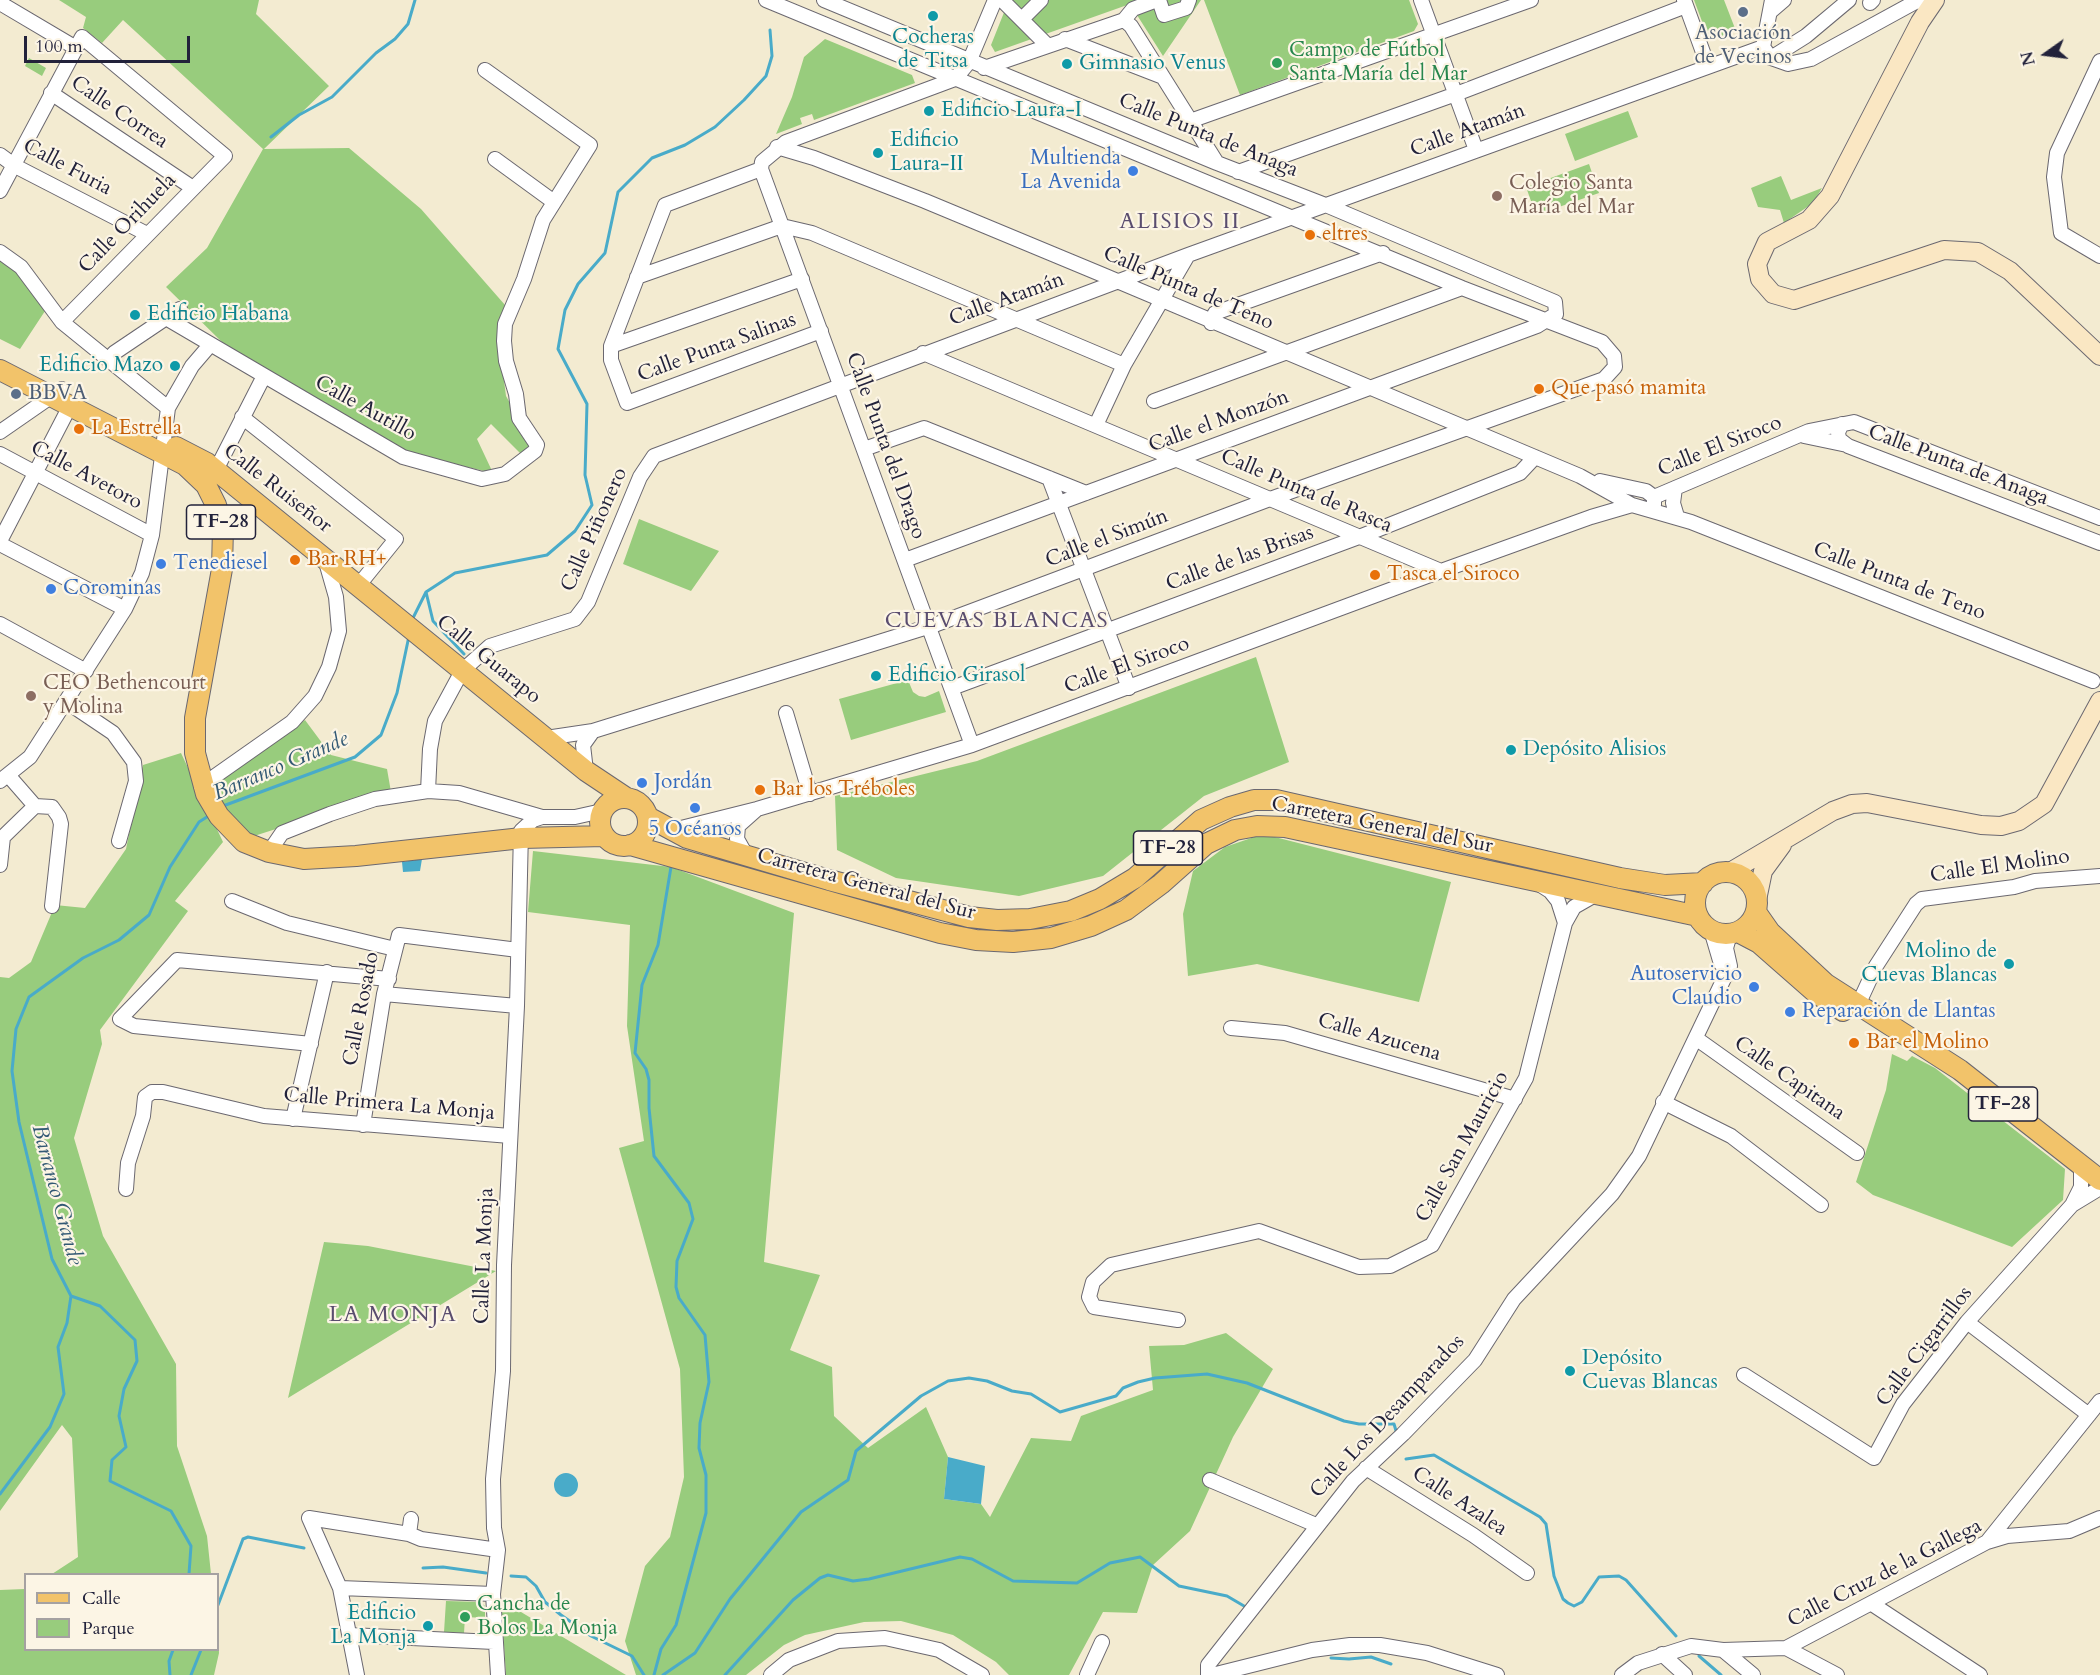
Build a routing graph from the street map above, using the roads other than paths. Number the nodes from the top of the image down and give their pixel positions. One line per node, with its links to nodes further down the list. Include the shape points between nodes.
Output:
1 (766, 0): 29 (street, Calle Punta de Anaga)
2 (824, 0): 23 (street, Calle Punta de Anaga)
3 (995, 0): 23 (street)
4 (1002, 0): 16 (street)
5 (1041, 0): 16 (street)
6 (1158, 0): 7 (street, via 1164,15 1186,8); 17 (street, via 1133,9)
7 (1189, 0)
8 (1422, 0): 18 (street)
9 (1531, 0): 18 (street)
10 (1784, 0): 15 (street)
11 (1849, 0): 22 (street, via 1806,36)
12 (1933, 2): 22 (street, via 1917,1 1811,59 1788,64); 72 (main road, via 1830,196 1809,220 1767,242 1757,264 1760,279 1773,294 1794,300 1944,250 1978,252 2010,271)
13 (0, 3): 20 (street)
14 (1685, 3): 25 (street); 31 (street)
15 (1771, 6): 22 (street)
16 (1022, 19): 21 (street)
17 (1127, 23): 19 (street); 28 (street)
18 (1434, 35): 31 (street); 32 (street)
19 (1065, 39): 21 (street); 28 (street)
20 (79, 42): 30 (street); 43 (street, Calle Orihuela, via 225,156)
21 (1047, 45): 26 (street)
22 (1767, 53): 25 (street, Calle Atamán)
23 (969, 62): 26 (street, Calle Punta de Anaga); 29 (street)
24 (2100, 62): 53 (street, via 2057,153 2054,177 2061,233)
25 (1708, 66): 35 (street, Calle Atamán)
26 (984, 68): 39 (street, Calle Punta de Anaga)
27 (485, 70): 45 (street, Calle Autillo, via 590,145)
28 (1163, 77): 32 (street)
29 (954, 79): 33 (street); 47 (street, Calle Punta de Anaga)
30 (51, 93): 41 (street); 43 (street, Calle Correa)
31 (1456, 94): 35 (street); 42 (street)
32 (1190, 121): 39 (street)
33 (812, 133): 34 (street); 37 (street)
34 (777, 147): 37 (street, Calle Punta de Teno); 40 (street)
35 (1476, 150): 46 (street, Calle Atamán)
36 (0, 155): 41 (street, Calle Furia)
37 (814, 158): 56 (street, Calle Punta de Teno)
38 (495, 159): 45 (street)
39 (1217, 164): 42 (street, Calle Punta de Anaga)
40 (762, 165): 48 (street, Calle Punta del Drago); 54 (street, via 668,202)
41 (15, 166): 44 (street); 49 (street, Calle Furia)
42 (1238, 172): 46 (street, Calle Punta de Anaga)
43 (193, 188): 49 (street, Calle Orihuela)
44 (0, 191)
45 (554, 202): 76 (street, Calle Autillo, via 543,220 506,324 504,341 519,418 537,445 535,451 505,474 482,478 403,458)
46 (1328, 206): 47 (street, Calle Atamán); 62 (street, Calle Punta de Anaga, via 1555,302 1556,314)
47 (1292, 218): 51 (street, Calle Punta de Anaga); 52 (street, Calle Atamán)
48 (782, 226): 54 (street); 55 (street, Calle Punta del Drago); 61 (street, via 812,233)
49 (147, 234): 63 (street, Calle Orihuela)
50 (0, 252): 63 (street, via 21,267)
51 (1383, 254): 57 (street, Calle Punta de Anaga); 64 (street, via 1215,313)
52 (1188, 255): 56 (street, Calle Atamán); 58 (street)
53 (2100, 256)
54 (637, 277): 67 (street)
55 (802, 279): 65 (street, Calle Punta del Drago); 67 (street)
56 (1117, 282): 58 (street, Calle Punta de Teno); 61 (street, Calle Atamán)
57 (1462, 288): 62 (street, Calle Punta de Anaga); 70 (street)
58 (1160, 301): 64 (street, Calle Punta de Teno); 74 (street)
59 (180, 309): 60 (street)
60 (166, 318): 66 (street); 68 (street)
61 (1016, 319): 69 (street, Calle Atamán); 74 (street)
62 (1547, 320): 71 (street, Calle Punta de Anaga, via 1602,342); 78 (street, Calle el Monzón)
63 (62, 322): 81 (street)
64 (1211, 323): 70 (street, Calle Punta de Teno)
65 (821, 331): 67 (street, Calle Punta Salinas, via 627,403 611,360); 77 (street, Calle Punta del Drago)
66 (210, 345): 76 (street); 81 (street, via 192,366)
67 (611, 346)
68 (114, 353)
69 (923, 353): 77 (street, Calle Atamán); 84 (street, Calle Punta de Rasca)
70 (1282, 353): 78 (street, Calle Punta de Teno); 80 (street)
71 (1614, 356): 85 (street, Calle el Simún, via 1615,367 1604,379)
72 (2100, 356)
73 (0, 358): 79 (main road, TF-28)
74 (1124, 365): 84 (street)
75 (0, 370): 79 (main road, TF-28)
76 (264, 376): 82 (street)
77 (841, 386): 90 (street, Calle Punta del Drago); 92 (street, Calle Atamán)
78 (1371, 389): 85 (street, Calle Punta de Teno); 94 (street, Calle el Monzón)
79 (61, 397): 86 (street); 89 (main road, TF-28); 96 (street)
80 (1154, 401)
81 (168, 408): 89 (street)
82 (242, 417): 95 (street); 120 (street, via 396,539)
83 (1842, 424): 87 (street, Calle El Siroco); 88 (street, Calle Punta de Anaga, via 1839,439); 110 (street, Calle Punta de Anaga, via 1854,422 1874,428)
84 (1096, 425): 94 (street, Calle Punta de Rasca)
85 (1466, 428): 93 (street, Calle Punta de Teno); 104 (street, Calle el Simún)
86 (0, 432)
87 (1802, 436): 88 (street, Calle El Siroco); 99 (street, Calle El Siroco)
88 (1848, 446): 115 (street, Calle Punta de Anaga)
89 (163, 447): 95 (main road, Calle Ruiseñor / TF-28, via 207,463); 112 (street); 138 (main road, TF-28, via 206,485 223,527 222,569 195,718 195,753)
90 (864, 449): 98 (street, via 924,428); 117 (street, Calle Punta del Drago)
91 (0, 454): 96 (street, Calle Avetoro)
92 (654, 456): 125 (street, Calle Piñonero, via 640,477 588,602 574,619 490,646)
93 (1535, 457): 97 (street, Calle Punta de Teno); 113 (street, Calle de las Brisas, via 1520,473)
94 (1179, 460): 101 (street, Calle el Monzón); 104 (street, Calle Punta de Rasca)
95 (216, 471): 116 (main road, Calle Ruiseñor / TF-28)
96 (34, 473): 112 (street, Calle Avetoro); 114 (street)
97 (1580, 476): 100 (street, Calle Punta de Teno); 102 (street, Calle Punta de Teno)
98 (1049, 478): 101 (street); 105 (street)
99 (1675, 488): 103 (street, Calle El Siroco); 108 (street)
100 (1637, 489): 102 (street); 103 (street, Calle Punta de Teno)
101 (1086, 493): 105 (street, Calle el Monzón)
102 (1612, 493): 106 (street, Calle Punta de Teno); 109 (street, Calle El Siroco)
103 (1654, 497): 107 (street); 108 (street, Calle Punta de Teno)
104 (1270, 499): 113 (street, Calle Punta de Rasca); 118 (street, Calle el Simún)
105 (1059, 503): 117 (street, Calle el Monzón); 118 (street)
106 (1632, 505): 107 (street, Calle Punta de Teno); 109 (street, Calle El Siroco)
107 (1650, 512): 111 (street, Calle Punta de Teno)
108 (1676, 513): 111 (street, Calle Punta de Teno)
109 (1591, 517): 119 (street, Calle El Siroco)
110 (2100, 518)
111 (1690, 522): 127 (street, Calle Punta de Teno)
112 (152, 535): 121 (street, via 142,573)
113 (1359, 537): 119 (street, Calle Punta de Rasca); 124 (street, Calle de las Brisas)
114 (0, 543): 121 (street)
115 (2100, 543)
116 (324, 557): 120 (main road, Calle Guarapo / TF-28); 138 (street, Calle Ruiseñor, via 336,597 339,631 329,667 315,696 292,722)
117 (905, 560): 123 (street, Calle Punta del Drago)
118 (1084, 570): 123 (street, Calle el Simún); 124 (street)
119 (1441, 571): 129 (street, Calle El Siroco)
120 (358, 586): 125 (main road, Calle Guarapo / TF-28)
121 (125, 609): 126 (street)
122 (0, 624): 126 (street)
123 (929, 627): 128 (street, Calle Punta del Drago); 133 (street, Calle el Simún)
124 (1107, 630): 128 (street, Calle de las Brisas); 129 (street)
125 (462, 671): 134 (main road, Calle Guarapo / TF-28); 139 (street, Calle Piñonero, via 435,721)
126 (86, 672): 130 (street)
127 (2096, 680): 131 (street)
128 (952, 688): 135 (street, Calle Punta del Drago)
129 (1130, 688): 135 (street, Calle El Siroco)
130 (67, 702): 137 (street, via 30,757); 151 (street, via 113,733 134,762 136,781)
131 (2097, 706): 152 (main road, via 2044,804 2019,821 2001,826 1981,825 1867,803 1852,804 1833,811)
132 (786, 712): 140 (street)
133 (593, 731): 134 (street, Calle el Simún); 136 (street, via 583,745)
134 (546, 738): 136 (main road, Calle Guarapo / TF-28)
135 (972, 745): 140 (street, Calle El Siroco)
136 (586, 771): 141 (main road, Calle Guarapo / TF-28)
137 (4, 778): 142 (street)
138 (203, 790): 154 (main road, TF-28, via 234,833 244,842)
139 (428, 791): 146 (street, via 459,793); 154 (street, via 375,799 330,814 282,833)
140 (810, 794): 143 (street, Calle El Siroco)
141 (625, 797): 144 (main road, via 614,799); 145 (main road, TF-28, via 637,801)
142 (34, 806): 150 (street); 163 (street, via 52,807 61,824)
143 (757, 809): 147 (street, Calle El Siroco); 155 (street, via 738,826 737,839)
144 (602, 811): 146 (street); 148 (main road, via 600,824)
145 (648, 817): 147 (main road, Carretera General del Sur / TF-28); 153 (main road, via 646,832)
146 (542, 818): 149 (street, via 524,826)
147 (669, 831): 155 (main road, Carretera General del Sur / TF-28)
148 (604, 836): 149 (main road, TF-28); 153 (main road, TF-28, via 616,845)
149 (522, 838): 154 (main road, TF-28, via 304,859); 168 (street, Calle La Monja)
150 (2, 839): 156 (street)
151 (119, 841)
152 (1785, 841): 157 (main road); 164 (main road, via 1762,871)
153 (630, 845): 159 (main road, Carretera General del Sur / TF-28, via 976,940 1051,938 1091,926 1126,909 1206,844 1235,830 1257,826 1286,827)
154 (269, 852)
155 (746, 855): 160 (main road, Carretera General del Sur / TF-28, via 969,917 1030,919 1071,911 1100,899 1135,878 1201,820 1254,800 1276,800 1620,878 1665,885)
156 (0, 865)
157 (1730, 872): 160 (main road, TF-28, via 1716,874); 164 (main road, TF-28, via 1745,879 1755,892)
158 (2100, 876): 172 (street, Calle El Molino, via 2035,881 1922,899 1876,966)
159 (1537, 882): 161 (main road, Carretera General del Sur / TF-28); 165 (street, via 1554,896)
160 (1702, 883): 166 (main road, via 1695,902)
161 (1595, 895): 165 (street, Calle San Mauricio, via 1574,907); 166 (main road, Carretera General del Sur / TF-28)
162 (232, 901): 167 (street, via 287,923)
163 (52, 906)
164 (1756, 906): 166 (main road, via 1749,924); 172 (main road, Carretera General del Sur / TF-28, via 1770,932 1826,984)
165 (1565, 923): 178 (street, Calle San Mauricio, via 1526,1078)
166 (1719, 928): 175 (main road, Carretera General del Sur / TF-28, via 1759,944 1839,1009); 176 (street, Calle Los Desamparados, via 1726,973)
167 (397, 942): 168 (street); 170 (street, Calle Rosado)
168 (518, 950): 173 (street, Calle La Monja)
169 (327, 972): 170 (street); 177 (street); 177 (street, via 177,960 120,1019 134,1026)
170 (389, 979): 171 (street, Calle Rosado)
171 (384, 994): 173 (street); 181 (street, Calle Rosado)
172 (1858, 1005): 175 (main road, Carretera General del Sur / TF-28)
173 (517, 1006): 182 (street, Calle La Monja)
174 (1231, 1028): 178 (street, Calle Azucena, via 1285,1033)
175 (1901, 1034): 184 (main road, Carretera General del Sur / TF-28, via 1960,1070)
176 (1697, 1039): 179 (street, Calle Los Desamparados); 183 (street, Calle Capitana)
177 (311, 1044): 180 (street)
178 (1515, 1099): 190 (street, Calle San Mauricio, via 1441,1232 1431,1245 1390,1266 1359,1267 1259,1231 1111,1265 1093,1282 1089,1297 1094,1307)
179 (1663, 1102): 188 (street, via 1731,1136); 195 (street, Calle Los Desamparados, via 1640,1156 1612,1194 1514,1299 1474,1360)
180 (293, 1119): 181 (street, Calle Primera La Monja); 187 (street, Calle Primera La Monja, via 152,1092 145,1097 128,1163)
181 (369, 1126): 182 (street, Calle Primera La Monja)
182 (510, 1136): 200 (street, Calle La Monja, via 503,1371 494,1479)
183 (1857, 1153)
184 (2081, 1165): 185 (main road, Carretera General del Sur / TF-28); 189 (street, via 2081,1187)
185 (2100, 1180)
186 (2100, 1188): 189 (street)
187 (126, 1189)
188 (1821, 1205)
189 (2072, 1205): 191 (street, Calle Cigarrillos)
190 (1178, 1320)
191 (1967, 1322): 192 (street, Calle Cigarrillos, via 1904,1404 1874,1458); 194 (street)
192 (1744, 1375)
193 (2100, 1401): 194 (street)
194 (2089, 1415): 199 (street)
195 (1366, 1468): 198 (street, Calle Los Desamparados); 201 (street, Calle Azalea)
196 (1210, 1480): 198 (street)
197 (2100, 1518): 199 (street, Calle Cruz de la Gallega, via 2069,1531 2007,1536)
198 (1316, 1526): 217 (street, Calle Los Desamparados, via 1208,1665)
199 (1987, 1542): 204 (street, Calle Cruz de la Gallega)
200 (498, 1550): 202 (street, via 421,1539 410,1526 309,1518); 203 (street, Calle La Monja)
201 (1527, 1573)
202 (340, 1588): 203 (street); 205 (street)
203 (494, 1594): 206 (street, Calle La Monja)
204 (1872, 1604): 208 (street, Calle Cruz de la Gallega); 223 (street)
205 (350, 1635): 206 (street); 212 (street)
206 (495, 1642): 213 (street, Calle La Monja)
207 (1102, 1642): 216 (street)
208 (1786, 1648): 209 (street, Calle Cruz de la Gallega); 222 (street)
209 (1723, 1650): 210 (street, Calle Cruz de la Gallega, via 1690,1646); 221 (street)
210 (1662, 1654): 219 (street, Calle Cruz de la Gallega, via 1638,1663); 220 (street)
211 (1254, 1669): 217 (street); 218 (street, via 1335,1647 1380,1645 1426,1653)
212 (357, 1675)
213 (498, 1675)
214 (771, 1675): 215 (street, via 789,1660 838,1641 885,1638 939,1650)
215 (982, 1675)
216 (1087, 1675)
217 (1216, 1675)
218 (1497, 1675)
219 (1622, 1675)
220 (1685, 1675)
221 (1753, 1675)
222 (1837, 1675)
223 (1980, 1675)

